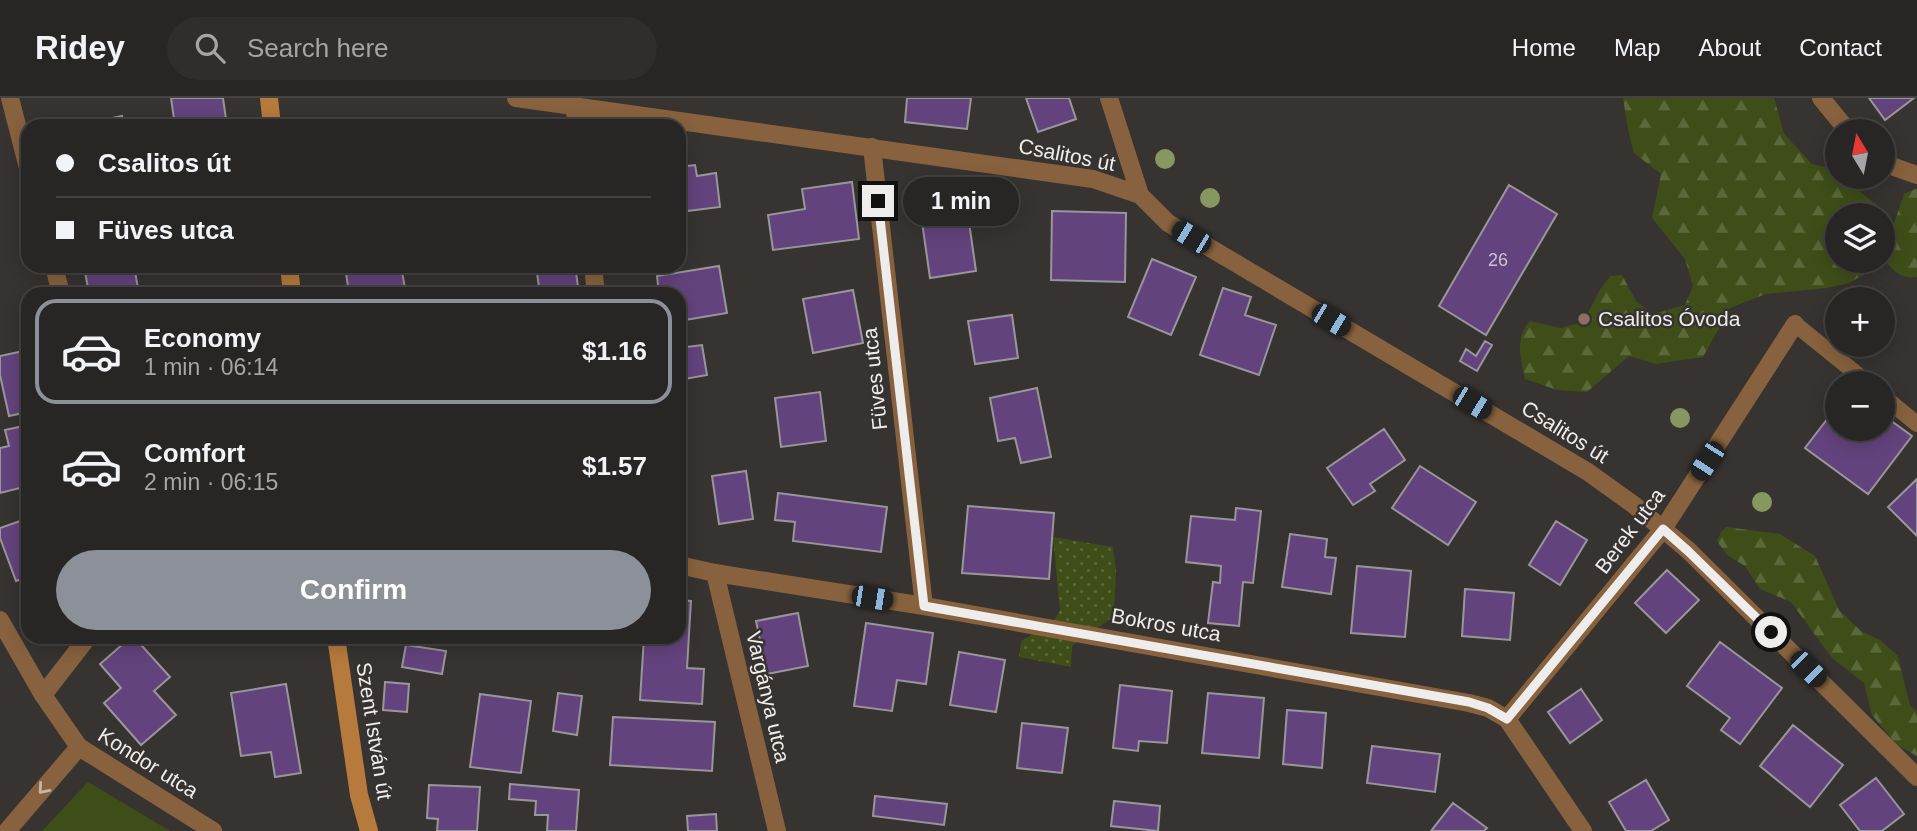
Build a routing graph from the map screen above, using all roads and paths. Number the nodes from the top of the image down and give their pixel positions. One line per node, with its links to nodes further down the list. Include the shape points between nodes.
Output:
1 (10, 98): 12 (street)
2 (269, 98): 7 (street)
3 (516, 98): 6 (street, Csalitos út)
4 (1109, 98): 16 (street)
5 (1821, 98): 10 (street)
6 (575, 106): 8 (street); 9 (street, Csalitos út)
7 (271, 119)
8 (576, 119)
9 (669, 119)
10 (1838, 119)
11 (686, 121): 13 (street, Csalitos út)
12 (21, 141)
13 (872, 147): 16 (street, Csalitos út, via 1093,179); 24 (street, Füves utca)
14 (1895, 167): 15 (street)
15 (1917, 175)
16 (1140, 195): 21 (street, Csalitos út, via 1168,223 1588,472)
17 (1796, 324): 18 (lane); 21 (street, Berek utca)
18 (1853, 371)
19 (1895, 406): 20 (lane)
20 (1917, 424)
21 (1663, 529): 29 (street, Berek utca); 31 (street, Csalitos út)
22 (686, 567): 23 (street, Bokros utca)
23 (715, 573): 24 (street, Bokros utca); 35 (street, Vargánya utca)
24 (924, 606): 29 (street, Bokros utca, via 1469,702)
25 (0, 620): 28 (street, Kondor utca)
26 (83, 644): 28 (street)
27 (337, 644): 34 (street, Szent István út, via 359,795)
28 (43, 695): 30 (street, Kondor utca)
29 (1507, 719): 36 (street)
30 (79, 747): 32 (street, one-way to 32); 33 (street, Kondor utca)
31 (1917, 777)
32 (7, 831)
33 (213, 831)
34 (369, 831)
35 (777, 831)
36 (1583, 831)

